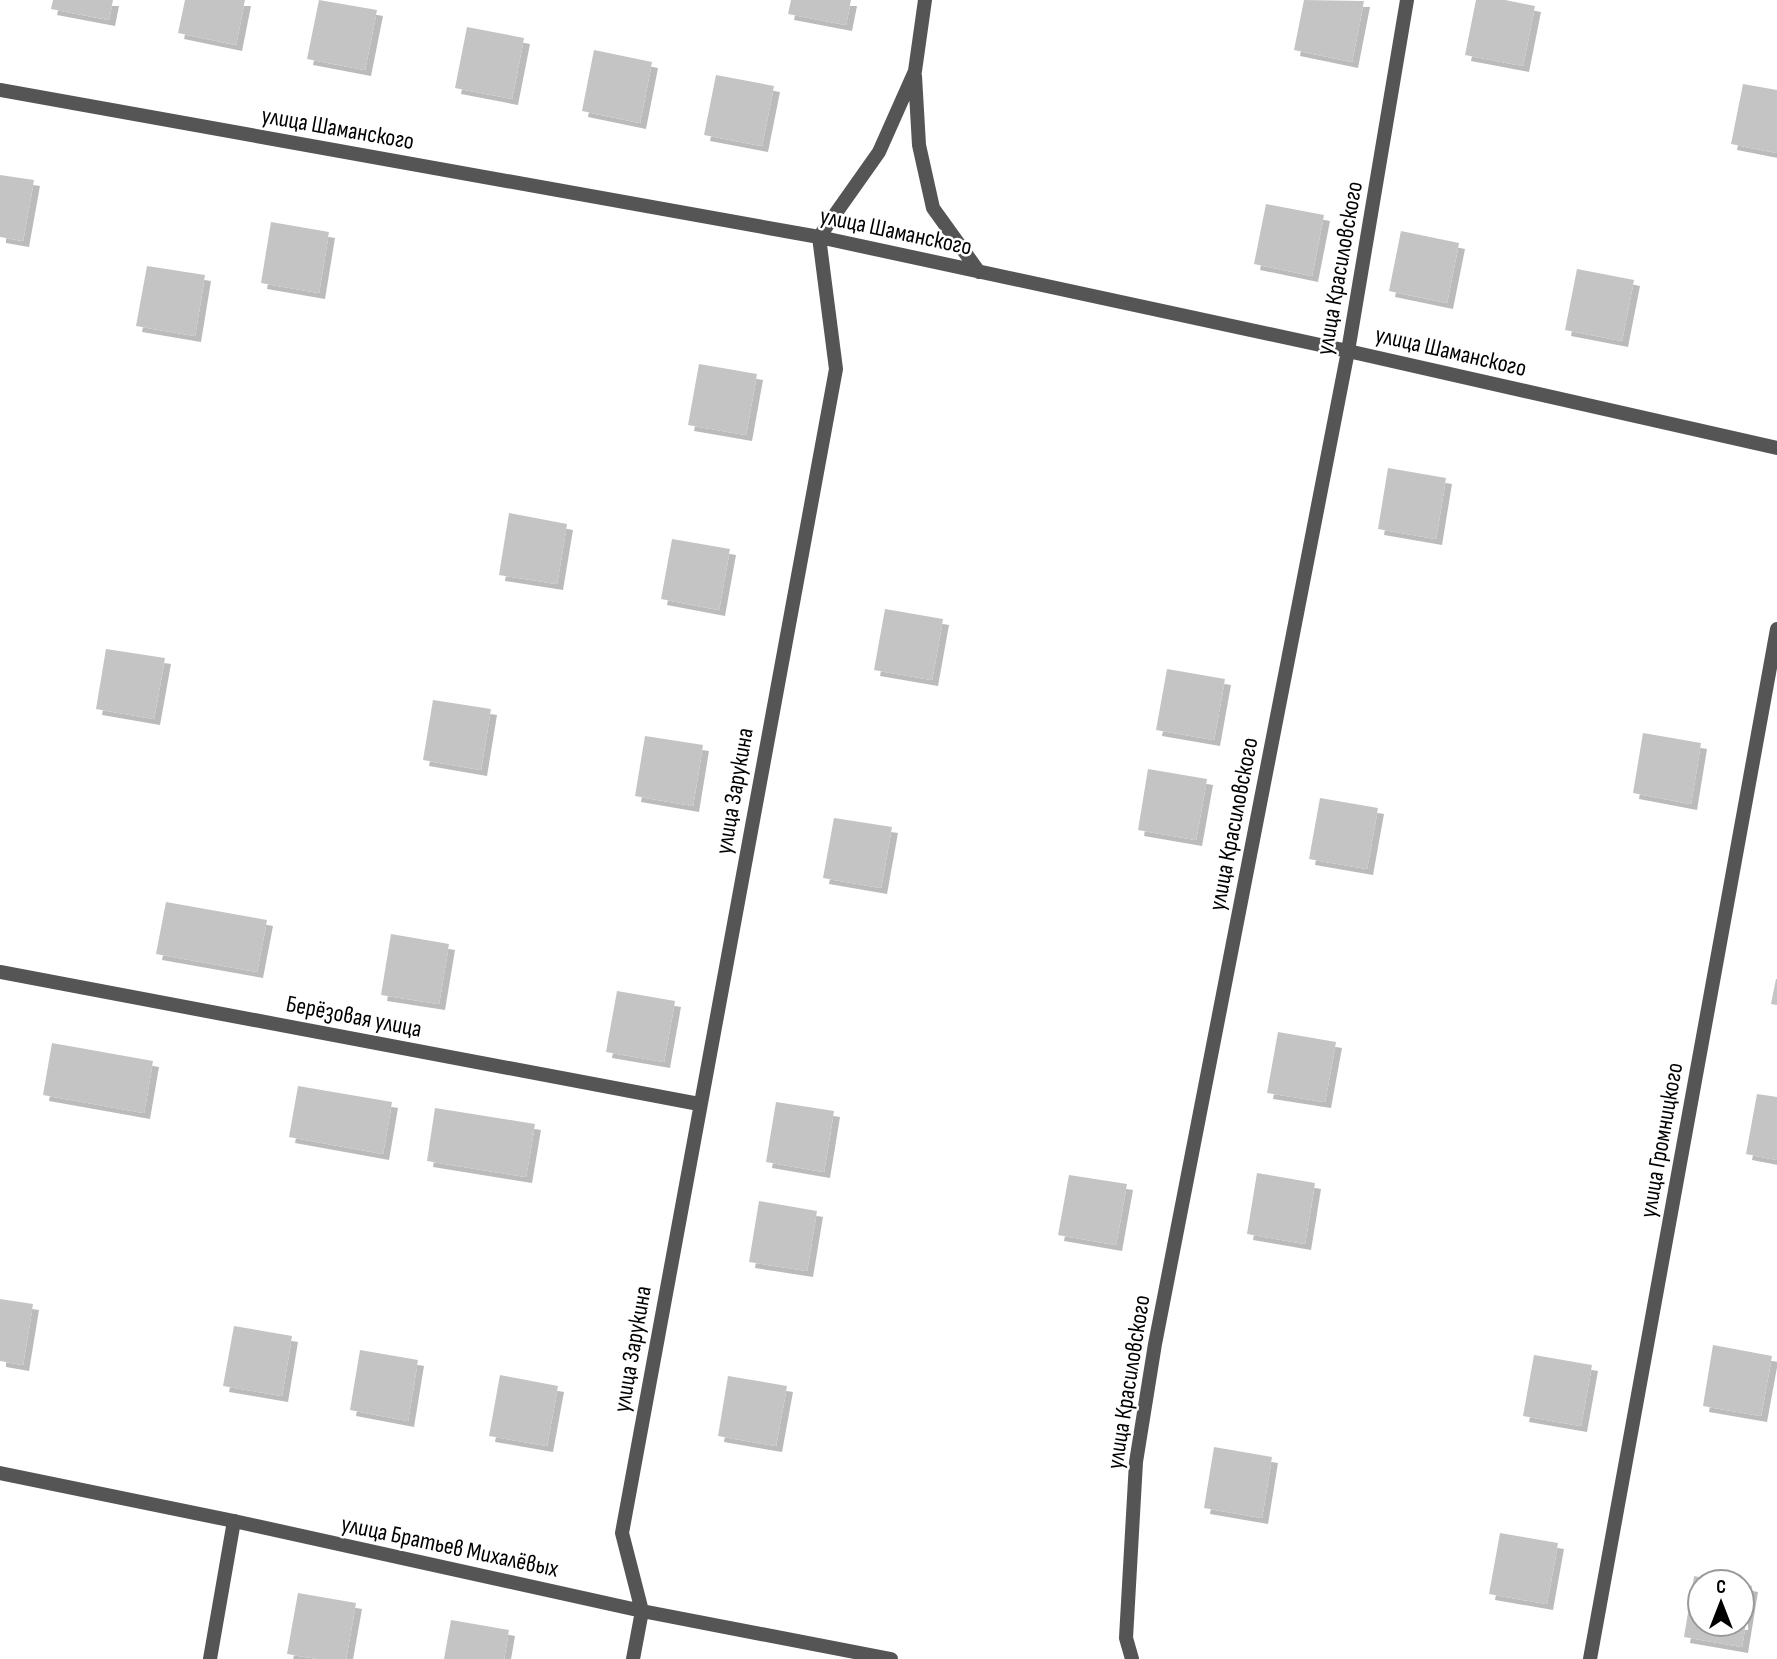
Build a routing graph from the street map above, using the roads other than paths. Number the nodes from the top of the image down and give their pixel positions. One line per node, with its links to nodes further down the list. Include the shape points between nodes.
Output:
1 (925, 0): 3 (street)
2 (1406, 0): 7 (street, улица Красиловского)
3 (915, 71): 5 (street, via 879,152); 6 (street, via 919,145 933,208)
4 (0, 90): 5 (street, улица Шаманского)
5 (819, 237): 6 (street, улица Шаманского); 11 (street, улица Зарукина, via 836,369)
6 (979, 272): 7 (street, улица Шаманского)
7 (1348, 351): 8 (street, улица Шаманского); 18 (street, улица Красиловского, via 1153,1357 1136,1462 1126,1638)
8 (1777, 448)
9 (1777, 629): 19 (street, улица Громницкого)
10 (0, 972): 11 (street, Берёзовая улица)
11 (699, 1104): 14 (street, улица Зарукина, via 622,1533)
12 (0, 1473): 13 (street, улица Братьев Михалёвых)
13 (234, 1521): 14 (street, улица Братьев Михалёвых); 15 (street)
14 (642, 1611): 16 (street); 17 (street, улица Братьев Михалёвых)
15 (210, 1659)
16 (633, 1659)
17 (891, 1659)
18 (1132, 1659)
19 (1590, 1659)

